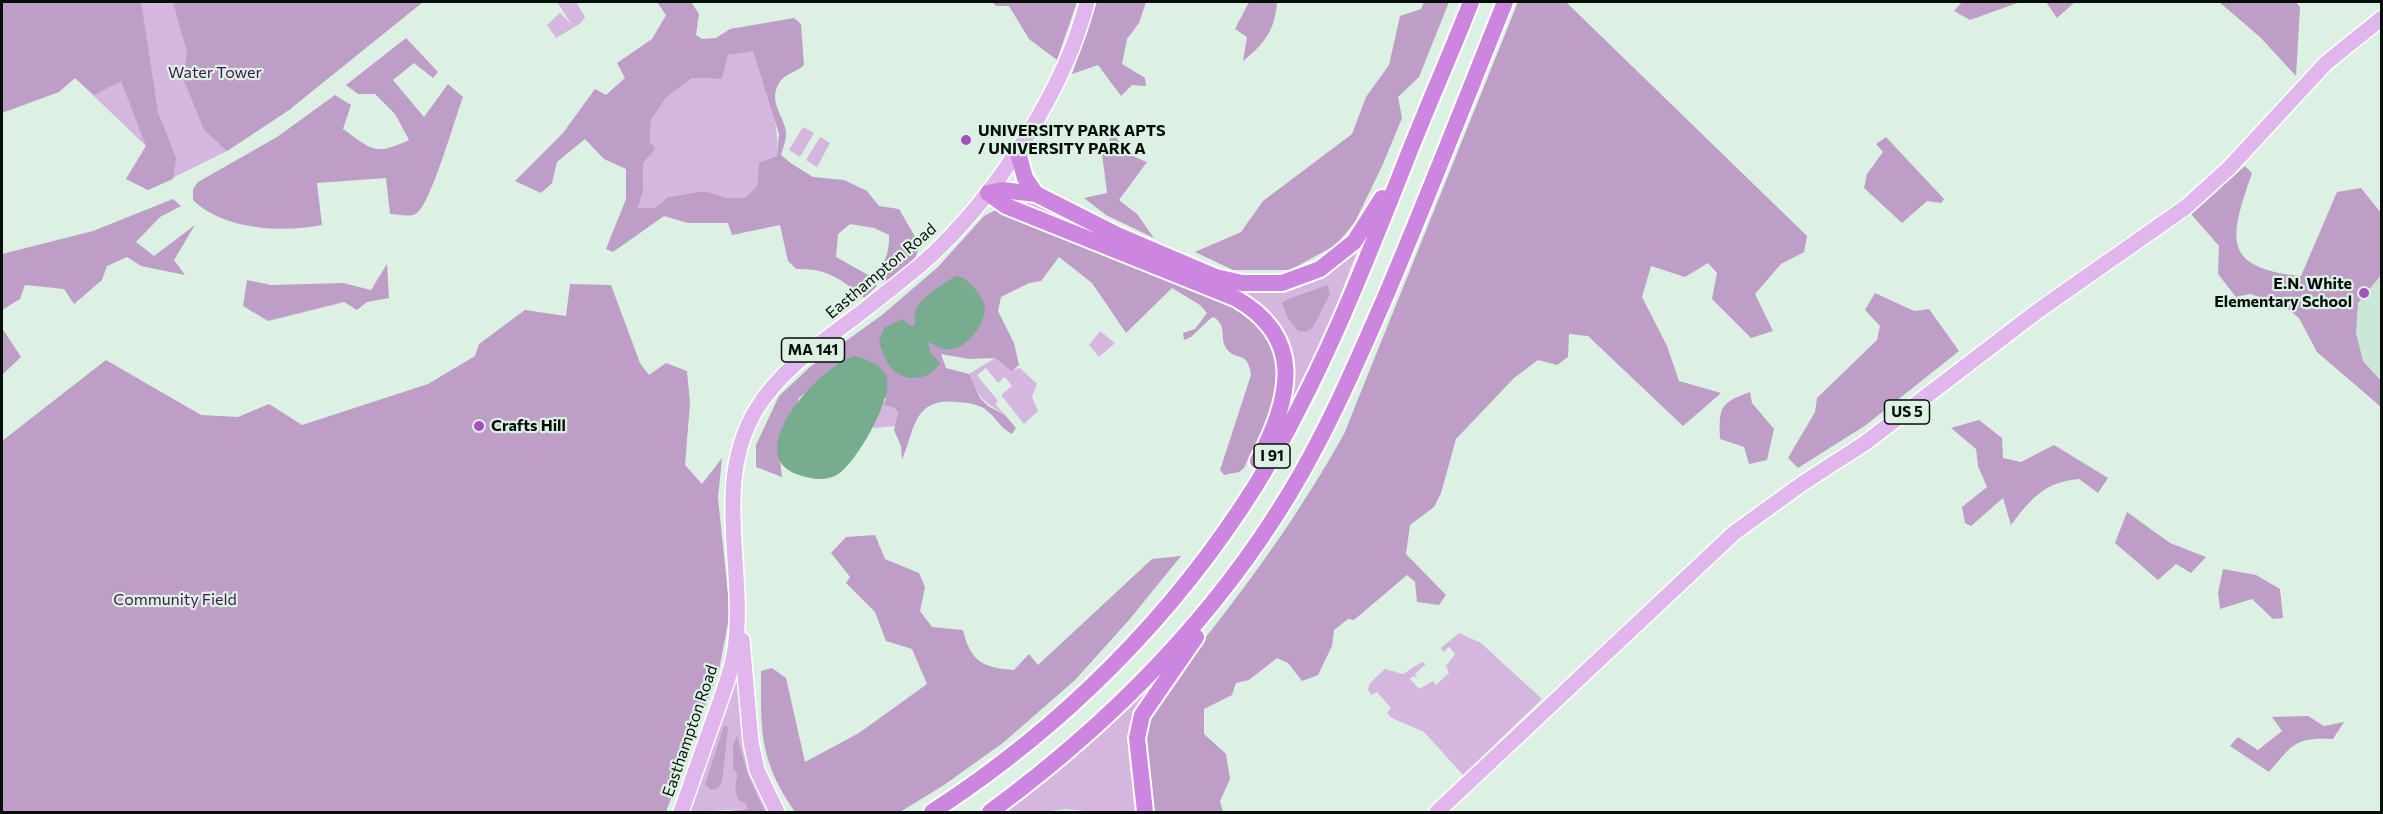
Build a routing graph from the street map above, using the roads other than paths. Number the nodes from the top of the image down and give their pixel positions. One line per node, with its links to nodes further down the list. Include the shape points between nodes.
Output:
1 (1087, 2): 6 (main road, Easthampton Road / MA 141, via 1081,27 1057,80)
2 (1471, 2): 5 (highway, I 91)
3 (1505, 2): 9 (highway, I 91, via 1357,361 1289,496)
4 (2382, 18): 17 (main road, US 5, via 2326,63 2229,168 2186,207 2058,296 1865,443 1734,532)
5 (1422, 120): 8 (highway, via 1375,211 1354,242 1320,269 1282,283 1242,284 1215,277 1094,225); 10 (highway, I 91, via 1372,247 1291,422 1256,484)
6 (1017, 149): 7 (main road, Easthampton Road / MA 141); 8 (highway, via 1025,178)
7 (988, 193): 8 (highway, via 1002,190); 10 (highway, via 1006,206 1235,298 1260,315 1277,337 1286,366 1283,402 1261,454); 11 (main road, Easthampton Road / MA 141, via 932,255 790,368 757,408 742,441 734,475 732,517)
8 (1036, 194)
9 (1251, 554): 15 (highway, I 91, via 1199,619 1121,704 1039,777); 16 (highway, via 1142,715 1137,738)
10 (1191, 577): 14 (highway, I 91, via 1134,644 1057,719 1013,756)
11 (739, 610): 12 (main road, Easthampton Road / MA 141, via 735,652); 13 (main road, MA 141, via 751,742 757,771)
12 (681, 813)
13 (777, 813)
14 (932, 813)
15 (990, 813)
16 (1145, 813)
17 (1437, 813)

